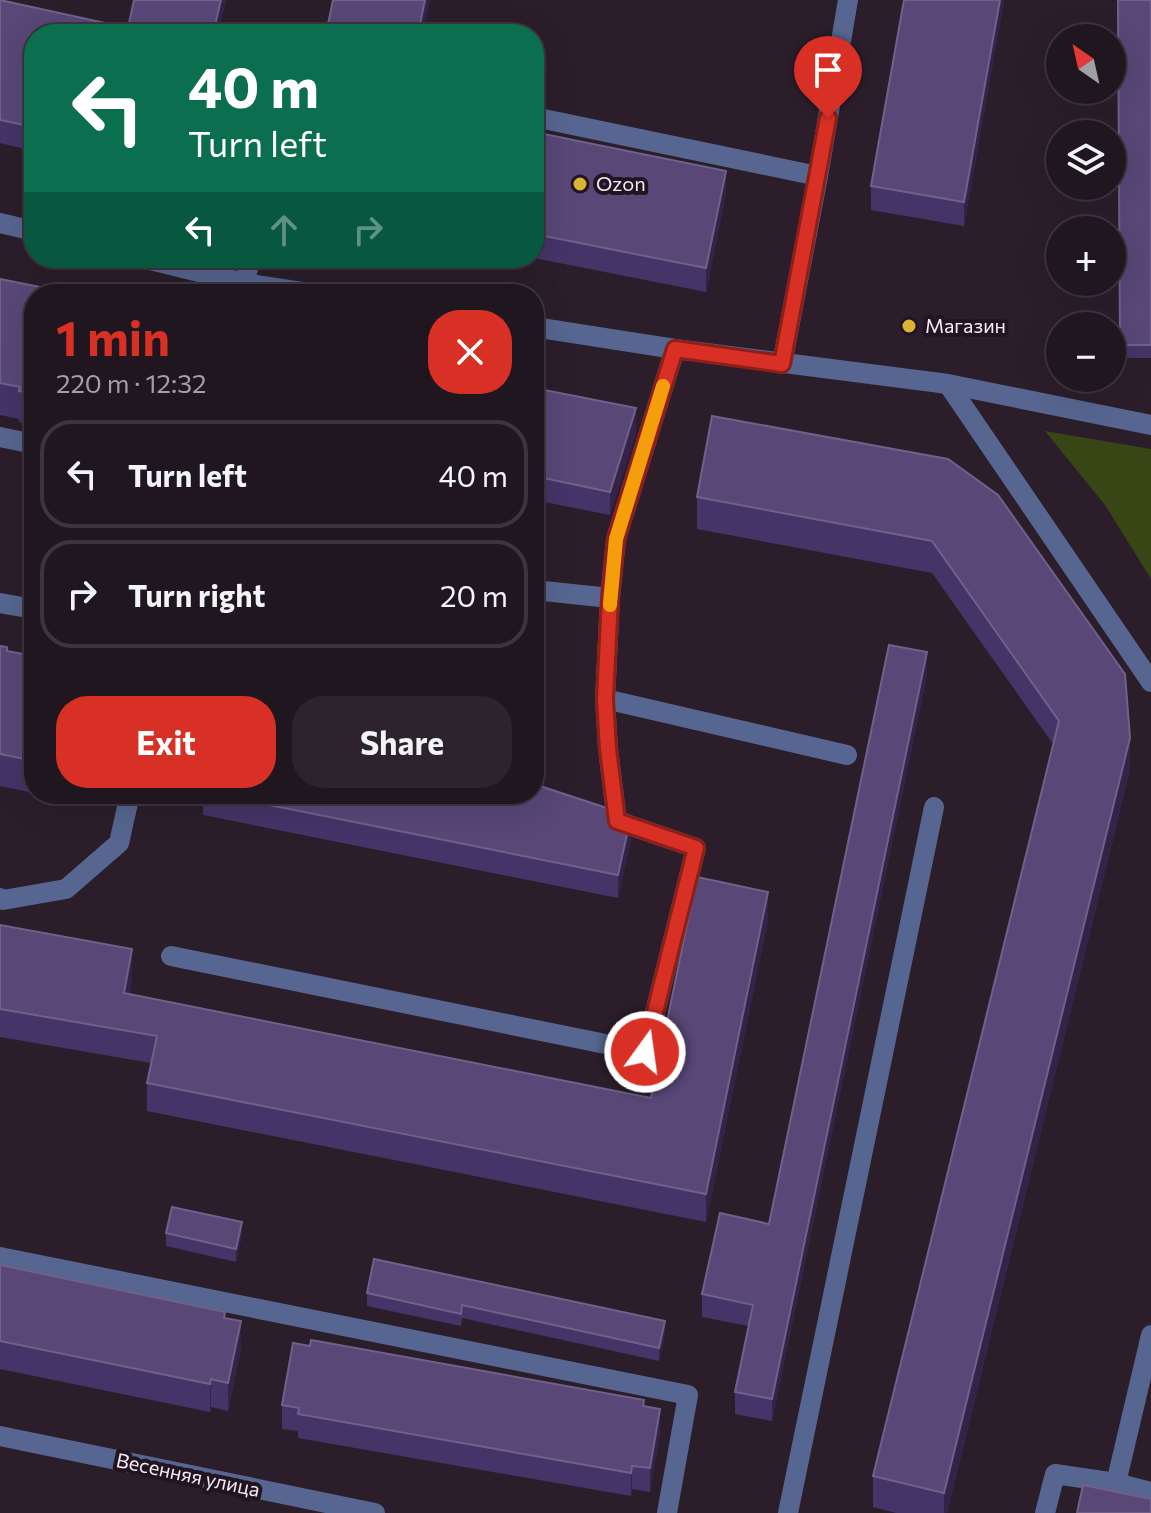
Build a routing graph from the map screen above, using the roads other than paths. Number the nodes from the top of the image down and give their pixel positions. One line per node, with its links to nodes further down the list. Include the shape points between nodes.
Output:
1 (848, 0): 3 (street)
2 (544, 119): 3 (street)
3 (818, 176): 10 (street)
4 (0, 223): 5 (street)
5 (24, 229)
6 (175, 268): 7 (street)
7 (227, 284)
8 (544, 329): 9 (street)
9 (675, 349): 10 (street); 16 (street, via 616,539)
10 (782, 364): 11 (street)
11 (948, 384): 12 (street); 19 (street)
12 (1151, 425)
13 (0, 437): 14 (street)
14 (24, 442)
15 (544, 591): 16 (street)
16 (610, 598): 20 (street)
17 (0, 603): 18 (street)
18 (24, 607)
19 (1151, 682)
20 (605, 699): 21 (street); 25 (street, via 610,819 696,848 645,1052)
21 (847, 755)
22 (128, 804): 24 (street, via 119,843 66,889)
23 (934, 807): 33 (street)
24 (0, 898)
25 (171, 956)
26 (0, 1257): 32 (street, via 688,1395)
27 (1151, 1335): 29 (street)
28 (0, 1436): 31 (street, Весенняя улица)
29 (1116, 1483): 30 (street); 34 (street, via 1055,1474)
30 (1151, 1492)
31 (375, 1513)
32 (667, 1513)
33 (788, 1513)
34 (1045, 1513)

